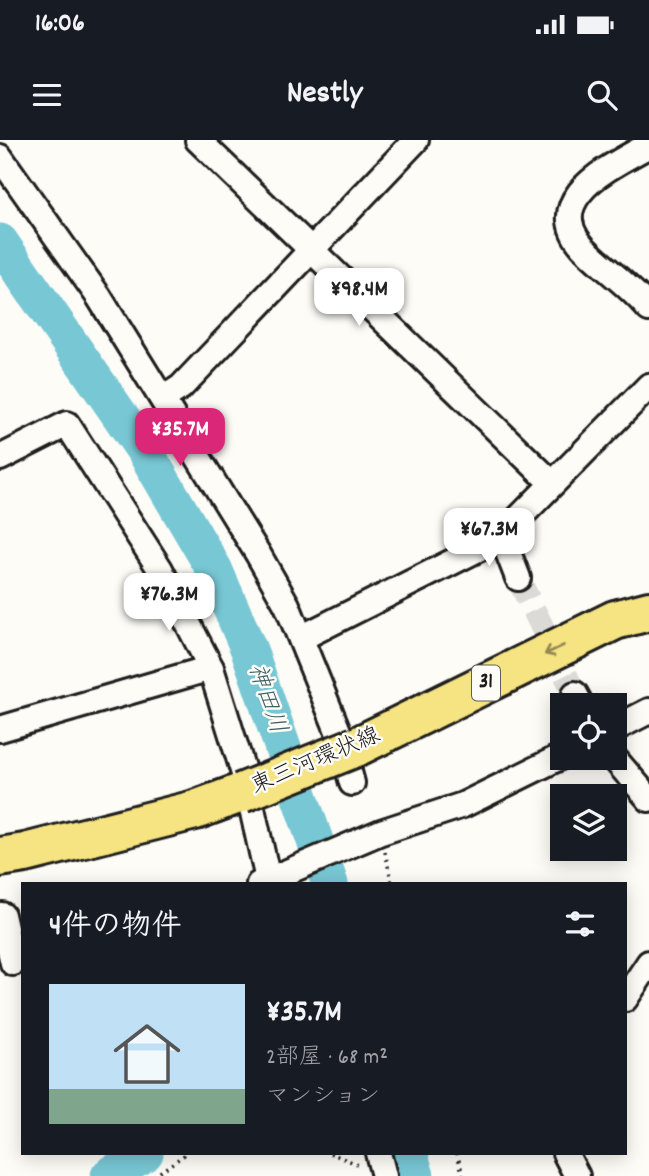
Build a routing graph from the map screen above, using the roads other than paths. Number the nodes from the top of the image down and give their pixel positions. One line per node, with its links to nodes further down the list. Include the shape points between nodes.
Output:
1 (4, 140): 4 (street)
2 (198, 140): 7 (street)
3 (416, 140): 7 (street)
4 (0, 144)
5 (649, 145): 8 (street, via 587,182 575,197 570,218 574,237 587,252)
6 (0, 157): 10 (street)
7 (312, 250): 10 (street, via 181,387); 12 (street)
8 (649, 309)
9 (649, 386): 12 (street)
10 (164, 398): 17 (street, via 287,605)
11 (0, 458): 18 (street, via 67,425 160,569)
12 (552, 483): 13 (street, via 509,528)
13 (504, 542): 14 (street); 17 (street, via 486,545)
14 (518, 578)
15 (649, 588): 16 (main road, 東三河環状線 / 31, via 628,602)
16 (632, 615): 23 (main road, 東三河環状線 / 31, one-way to 23)
17 (300, 638): 23 (street)
18 (211, 668): 21 (street); 27 (street, via 245,777)
19 (649, 711): 20 (street)
20 (627, 722)
21 (0, 729)
22 (550, 761): 27 (street, via 463,805 372,835)
23 (354, 765): 26 (main road, 東三河環状線 / 31, bridge, via 91,838)
24 (624, 770): 25 (street)
25 (649, 799)
26 (0, 857)
27 (265, 882)
28 (2, 915): 30 (street)
29 (649, 963): 31 (street)
30 (12, 965)
31 (627, 996)
32 (566, 1155): 33 (street)
33 (576, 1176)

